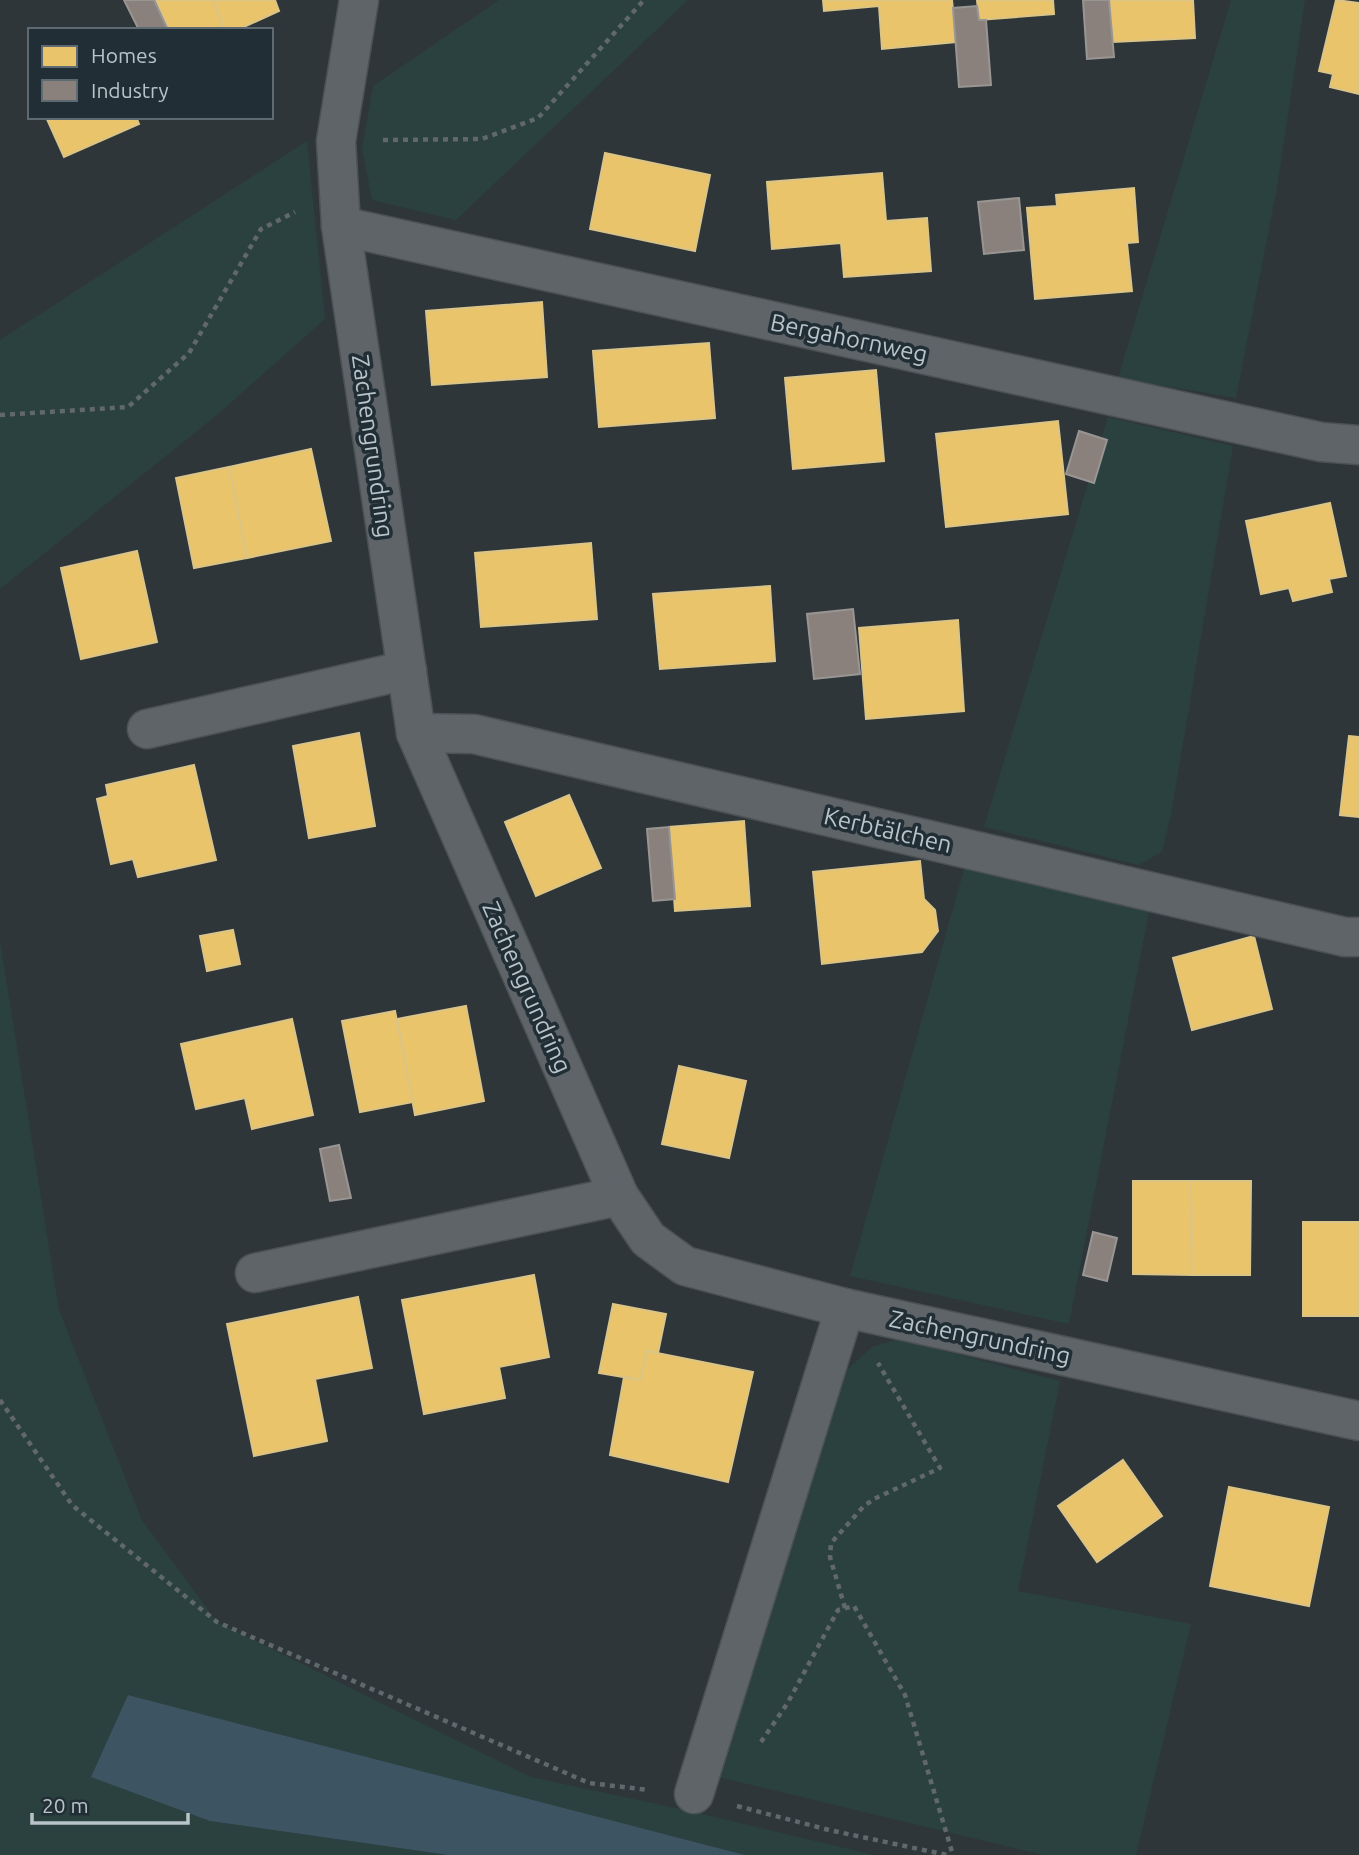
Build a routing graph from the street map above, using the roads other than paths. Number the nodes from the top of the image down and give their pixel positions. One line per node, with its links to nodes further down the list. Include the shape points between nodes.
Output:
1 (359, 0): 2 (street, Zachengrundring, via 336,141)
2 (340, 209): 3 (street, Bergahornweg, via 1321,442); 4 (street, Zachengrundring)
3 (1359, 444)
4 (407, 670): 5 (street); 6 (street, Zachengrundring)
5 (147, 729)
6 (416, 733): 7 (street, Kerbtälchen, via 474,734); 8 (street, Zachengrundring)
7 (1359, 937)
8 (619, 1196): 9 (street); 10 (street, Zachengrundring, via 648,1239 685,1266)
9 (255, 1273)
10 (845, 1308): 11 (street, Zachengrundring); 12 (street)
11 (1359, 1421)
12 (694, 1794)

